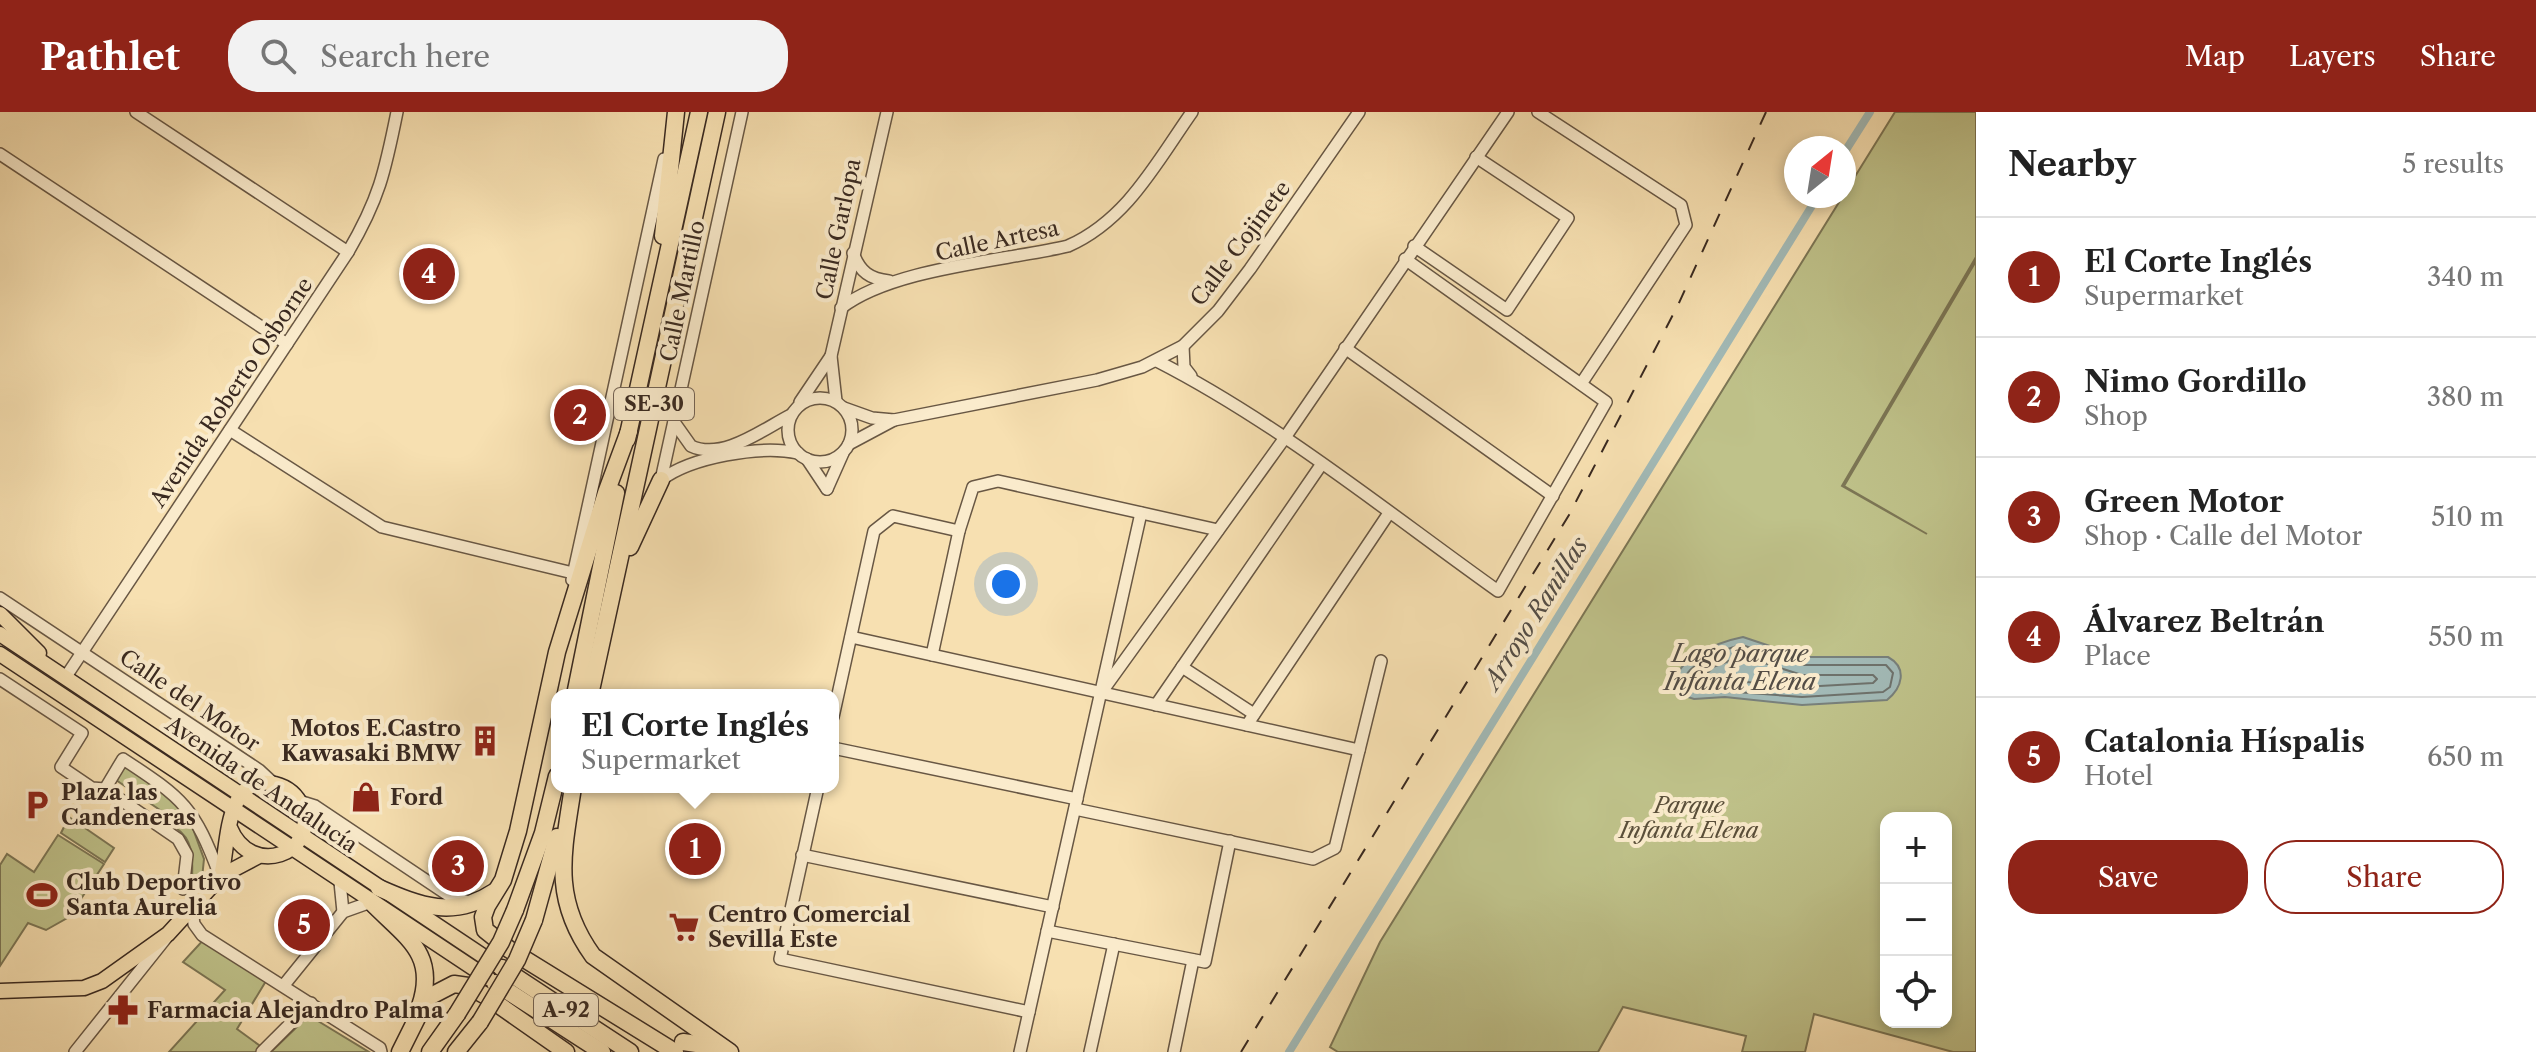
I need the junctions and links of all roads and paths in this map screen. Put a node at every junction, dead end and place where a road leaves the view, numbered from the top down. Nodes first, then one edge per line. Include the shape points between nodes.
1 (136, 112) edge
2 (397, 112) edge
3 (676, 112) edge
4 (699, 112) edge
5 (717, 112) edge
6 (742, 112) edge
7 (887, 112) edge
8 (1192, 112) edge
9 (1359, 112) edge
10 (1508, 112) edge
11 (1538, 112) edge
12 (0, 154) edge
13 (1476, 157) junction
14 (1414, 246) junction
15 (348, 252) junction
16 (853, 253) junction
17 (1405, 259) junction
18 (894, 281) junction
19 (662, 282) junction
20 (841, 308) junction
21 (287, 344) junction
22 (1183, 346) junction
23 (1345, 348) junction
24 (831, 356) junction
25 (1157, 361) junction
26 (1194, 380) junction
27 (1581, 384) junction
28 (840, 405) junction
29 (795, 410) junction
30 (894, 420) junction
31 (673, 422) junction
32 (230, 430) junction
33 (629, 431) junction
34 (1284, 439) junction
35 (846, 448) junction
36 (802, 456) junction
37 (1321, 465) junction
38 (661, 480) junction
39 (1553, 496) junction
40 (1141, 513) junction
41 (1389, 513) junction
42 (1218, 530) junction
43 (959, 531) junction
44 (573, 573) junction
45 (616, 581) junction
46 (0, 598) edge
47 (0, 614) edge
48 (0, 634) edge
49 (851, 637) junction
50 (82, 652) junction
51 (557, 652) junction
52 (0, 654) edge
53 (932, 655) junction
54 (1381, 661) dead end
55 (1182, 667) junction
56 (65, 678) junction
57 (0, 679) edge
58 (576, 689) edge
59 (591, 689) edge
60 (839, 690) edge
61 (1101, 693) junction
62 (1156, 705) junction
63 (1250, 720) junction
64 (839, 749) edge
65 (1359, 750) junction
66 (273, 783) junction
67 (105, 789) junction
68 (553, 793) edge
69 (569, 793) edge
70 (570, 793) edge
71 (817, 793) edge
72 (299, 801) junction
73 (235, 802) junction
74 (1076, 804) junction
75 (230, 828) junction
76 (301, 836) junction
77 (1230, 841) junction
78 (208, 846) junction
79 (228, 848) junction
80 (291, 849) junction
81 (802, 855) junction
82 (257, 857) junction
83 (221, 876) junction
84 (340, 882) junction
85 (183, 889) dead end
86 (375, 895) junction
87 (489, 895) junction
88 (1053, 907) junction
89 (192, 910) junction
90 (343, 912) junction
91 (1047, 931) junction
92 (168, 934) junction
93 (1114, 944) junction
94 (1193, 960) junction
95 (112, 974) junction
96 (498, 976) junction
97 (0, 981) edge
98 (284, 985) junction
99 (127, 989) junction
100 (0, 991) edge
101 (311, 1003) junction
102 (515, 1006) junction
103 (1029, 1012) junction
104 (417, 1014) junction
105 (679, 1047) edge
106 (637, 1049) edge
107 (75, 1052) edge
108 (262, 1052) edge
109 (381, 1052) edge
110 (400, 1052) edge
111 (430, 1052) edge
112 (456, 1052) edge
113 (566, 1052) edge
114 (588, 1052) edge
115 (602, 1052) edge
116 (729, 1052) edge
117 (1020, 1052) edge
118 (1090, 1052) edge
119 (1174, 1052) edge

1 - 15 street
2 - 15 street, Avenida Roberto Osborne via 374,207
3 - 19 highway
3 - 44 street
4 - 19 highway, SE-30
5 - 45 highway, SE-30
6 - 31 street, Calle Martillo
7 - 16 street, Calle Garlopa
8 - 18 street, Calle Artesa via 1131,199 1089,237 1046,252
9 - 22 street, Calle Cojinete via 1250,269
10 - 13 street
11 - 27 street via 1681,205 1686,225
12 - 21 street
13 - 14 street
13 - 14 street via 1568,218 1507,310
14 - 17 street
15 - 21 street, Avenida Roberto Osborne
16 - 18 street via 873,279
16 - 20 street, Calle Garlopa
17 - 23 street
17 - 27 street
18 - 20 street, Calle Artesa via 861,293
19 - 33 highway, SE-30
20 - 24 street, Calle Garlopa
21 - 32 street, Avenida Roberto Osborne
22 - 25 street, Calle Cojinete
22 - 26 street via 1184,367
23 - 34 street
23 - 39 street
24 - 28 street, Calle Garlopa
24 - 29 street, Calle Garlopa
25 - 26 street
25 - 30 street, Calle Cojinete via 1097,380
26 - 34 street
27 - 39 street via 1606,402
28 - 29 street via 818,397
28 - 30 street, Calle Cojinete
28 - 35 street via 851,422
29 - 31 street via 748,439 712,450 691,446
29 - 36 street via 788,433
30 - 35 street, Calle Cojinete
31 - 38 street, Calle Martillo
32 - 44 street via 382,527
32 - 50 street, Avenida Roberto Osborne
33 - 51 highway
33 - 58 highway, SE-30
34 - 37 street
34 - 42 street
35 - 36 street via 830,460
35 - 36 street via 827,489
36 - 38 street via 770,450 691,464
37 - 41 street
37 - 55 street
38 - 45 highway
39 - 41 street via 1498,591
40 - 42 street
40 - 43 street via 987,481 973,487
40 - 61 street
41 - 63 street
42 - 61 street
43 - 49 street via 893,516 874,531
43 - 53 street
44 - 51 street
45 - 59 highway, SE-30
46 - 50 street, Calle del Motor
47 - 56 main road
48 - 56 main road, Avenida de Andalucía
49 - 53 street
49 - 60 street
50 - 56 street, Avenida Roberto Osborne
50 - 66 street, Calle del Motor
51 - 87 highway via 518,831
52 - 73 main road, Avenida de Andalucía
53 - 61 street
54 - 65 street
55 - 62 street
55 - 63 street
56 - 73 main road, Avenida de Andalucía
57 - 67 street via 82,733 61,767 92,788
61 - 62 street
61 - 74 street
62 - 63 street
63 - 65 street
64 - 74 street
65 - 77 street via 1335,848 1328,854 1313,859
66 - 72 main road
66 - 73 main road via 258,784
67 - 78 street via 123,759 176,794 196,818
67 - 85 street via 178,839 187,855
68 - 111 highway, bridge via 501,942
69 - 112 highway, bridge via 534,920 517,960
70 - 116 highway via 563,848 566,907 579,936 593,956
71 - 81 street
72 - 76 main road
72 - 87 street via 315,806 451,897 468,902
73 - 75 main road
73 - 76 main road, Avenida de Andalucía
73 - 80 main road, Avenida de Andalucía
74 - 77 street
74 - 88 street
75 - 79 main road
75 - 82 main road via 244,850
76 - 80 main road
76 - 86 main road, Avenida de Andalucía
77 - 94 street via 1205,962
78 - 79 street
78 - 83 street
79 - 83 main road
80 - 82 main road
80 - 84 main road, Avenida de Andalucía
81 - 88 street
81 - 103 street via 780,959
82 - 83 main road
83 - 89 main road
84 - 86 main road, Avenida de Andalucía
84 - 90 street
86 - 87 highway via 462,909
86 - 90 street
86 - 96 main road, Avenida de Andalucía
86 - 104 highway via 424,960 427,981
87 - 105 highway via 485,930 540,970
88 - 91 street
89 - 92 main road
89 - 98 street via 202,935
90 - 98 street
91 - 93 street
91 - 103 street
92 - 95 main road
92 - 99 street
93 - 94 street
93 - 118 street
94 - 119 street
95 - 97 main road
95 - 99 street via 131,975
95 - 100 main road via 84,988
96 - 102 highway, A-92
96 - 106 highway, A-92
98 - 101 street
99 - 107 street
101 - 108 street
101 - 109 street
102 - 104 highway via 454,984 427,998
102 - 113 highway
102 - 114 highway
102 - 115 highway, A-92
103 - 117 street
104 - 110 highway
105 - 116 highway via 692,1041

